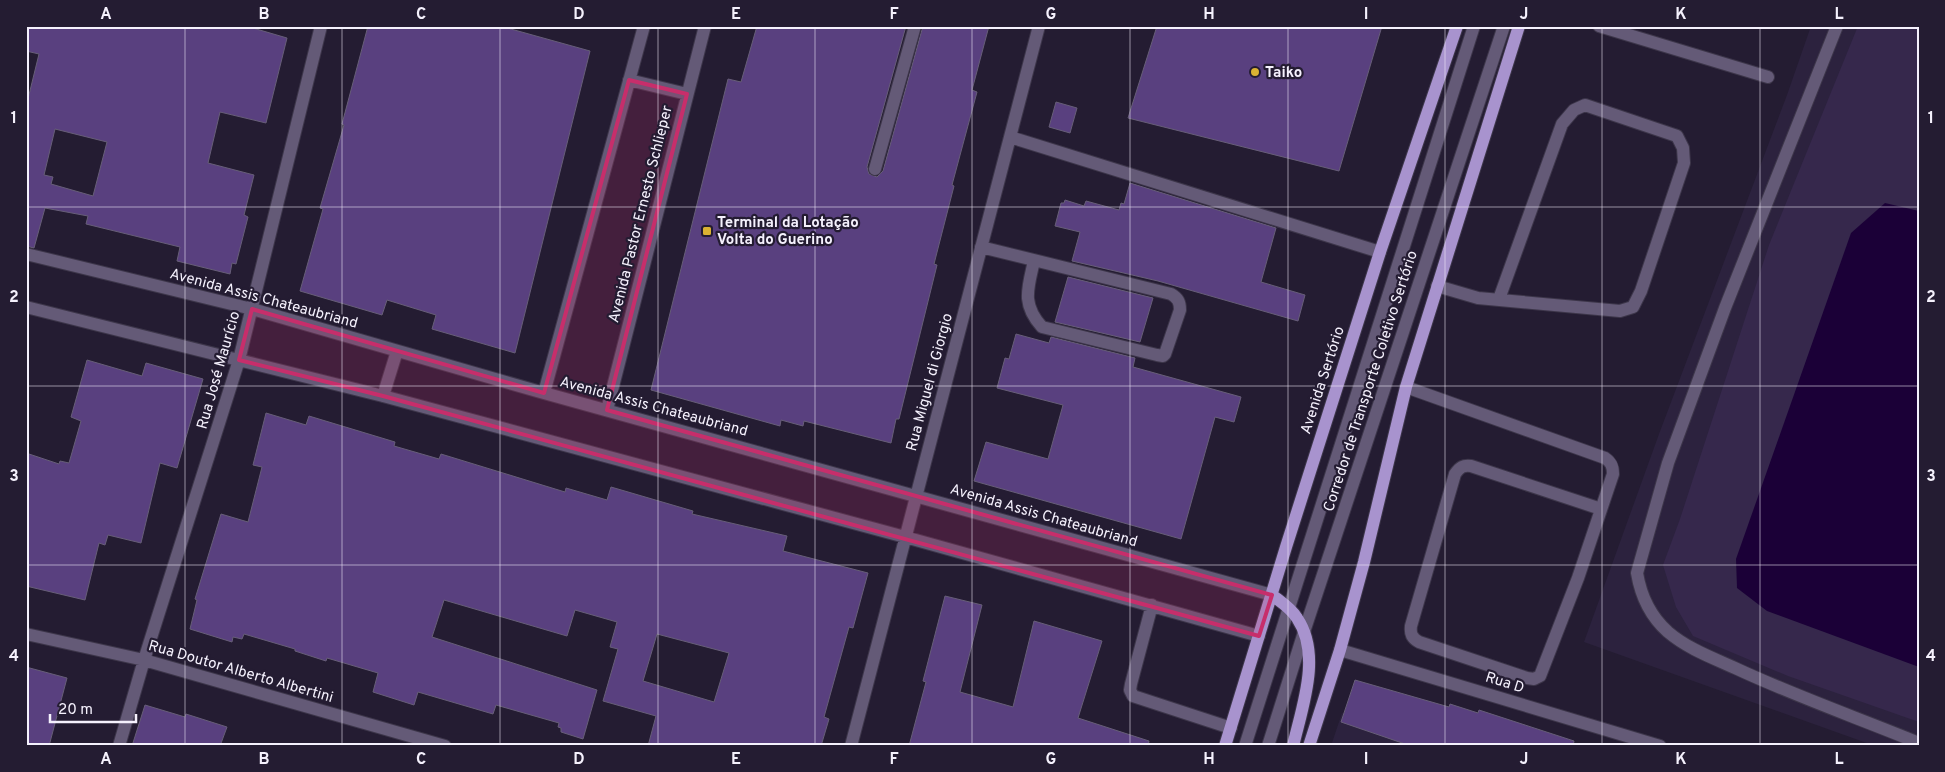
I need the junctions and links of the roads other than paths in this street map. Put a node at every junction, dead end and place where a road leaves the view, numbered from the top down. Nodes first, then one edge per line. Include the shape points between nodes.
1 (321, 26) edge
2 (644, 26) edge
3 (705, 26) edge
4 (915, 26) edge
5 (1039, 26) edge
6 (1457, 26) edge
7 (1474, 26) edge
8 (1504, 26) edge
9 (1519, 26) edge
10 (1599, 26) edge
11 (1837, 26) edge
12 (1768, 77) dead end
13 (629, 80) junction
14 (686, 94) junction
15 (1010, 137) junction
16 (875, 169) dead end
17 (981, 247) junction
18 (1380, 252) junction
19 (26, 254) edge
20 (1034, 261) junction
21 (1437, 286) junction
22 (1499, 300) junction
23 (26, 307) edge
24 (252, 309) junction
25 (397, 351) junction
26 (239, 360) junction
27 (1406, 387) junction
28 (544, 392) junction
29 (383, 396) junction
30 (606, 410) junction
31 (916, 496) junction
32 (1601, 509) junction
33 (905, 537) junction
34 (1272, 595) junction
35 (1152, 605) junction
36 (1289, 608) junction
37 (1304, 632) junction
38 (26, 634) edge
39 (1259, 636) junction
40 (1340, 650) junction
41 (144, 660) junction
42 (1231, 728) junction
43 (1919, 743) edge
44 (119, 746) edge
45 (445, 746) edge
46 (851, 746) edge
47 (1225, 746) edge
48 (1246, 746) edge
49 (1268, 746) edge
50 (1293, 746) edge
51 (1310, 746) edge
52 (1660, 746) edge

1 - 24 street, Rua José Maurício
2 - 13 street
3 - 14 street, Avenida Pastor Ernesto Schlieper
4 - 16 street
5 - 15 street, Rua Miguel di Giorgio
6 - 18 main road, Avenida Sertório
7 - 36 street, Corredor de Transporte Coletivo Sertório
8 - 37 street, Corredor de Transporte Coletivo Sertório
9 - 21 main road
10 - 12 street
11 - 43 street via 1668,462 1637,573 1640,591 1652,615 1692,648 1756,678
13 - 14 street
13 - 28 street
14 - 30 street, Avenida Pastor Ernesto Schlieper
15 - 17 street, Rua Miguel di Giorgio
15 - 18 street
17 - 20 street
17 - 31 street, Rua Miguel di Giorgio
18 - 34 main road, Avenida Sertório
19 - 24 street, Avenida Assis Chateaubriand
20 - 20 street via 1027,298 1042,327 1160,356 1165,354 1180,310 1177,297
21 - 22 street via 1478,298
21 - 27 main road
22 - 22 street via 1620,311 1634,307 1684,163 1683,148 1676,136 1585,105 1574,110 1562,124
23 - 26 street
24 - 25 street, Avenida Assis Chateaubriand
24 - 26 street, Rua José Maurício
25 - 28 street, Avenida Assis Chateaubriand
25 - 29 street
26 - 29 street
26 - 41 street, Rua José Maurício
27 - 32 street via 1605,458 1610,462 1613,474
27 - 40 main road
28 - 30 street, Avenida Assis Chateaubriand
29 - 33 street
30 - 31 street, Avenida Assis Chateaubriand
31 - 33 street, Rua Miguel di Giorgio
31 - 34 street, Avenida Assis Chateaubriand
32 - 32 street via 1540,676 1527,678 1413,639 1411,626 1459,468 1471,466
33 - 35 street
33 - 46 street, Rua Miguel di Giorgio
34 - 36 main road
34 - 39 main road, Avenida Sertório
35 - 39 street
35 - 42 street via 1130,690 1134,696
36 - 37 main road
36 - 48 street, Corredor de Transporte Coletivo Sertório
37 - 49 street, Corredor de Transporte Coletivo Sertório
37 - 50 main road via 1309,654 1308,677
38 - 41 street, Rua Doutor Alberto Albertini
39 - 42 main road, Avenida Sertório
40 - 51 main road
40 - 52 street, Rua D
41 - 44 street, Rua José Maurício
41 - 45 street, Rua Doutor Alberto Albertini
42 - 47 main road, Avenida Sertório

